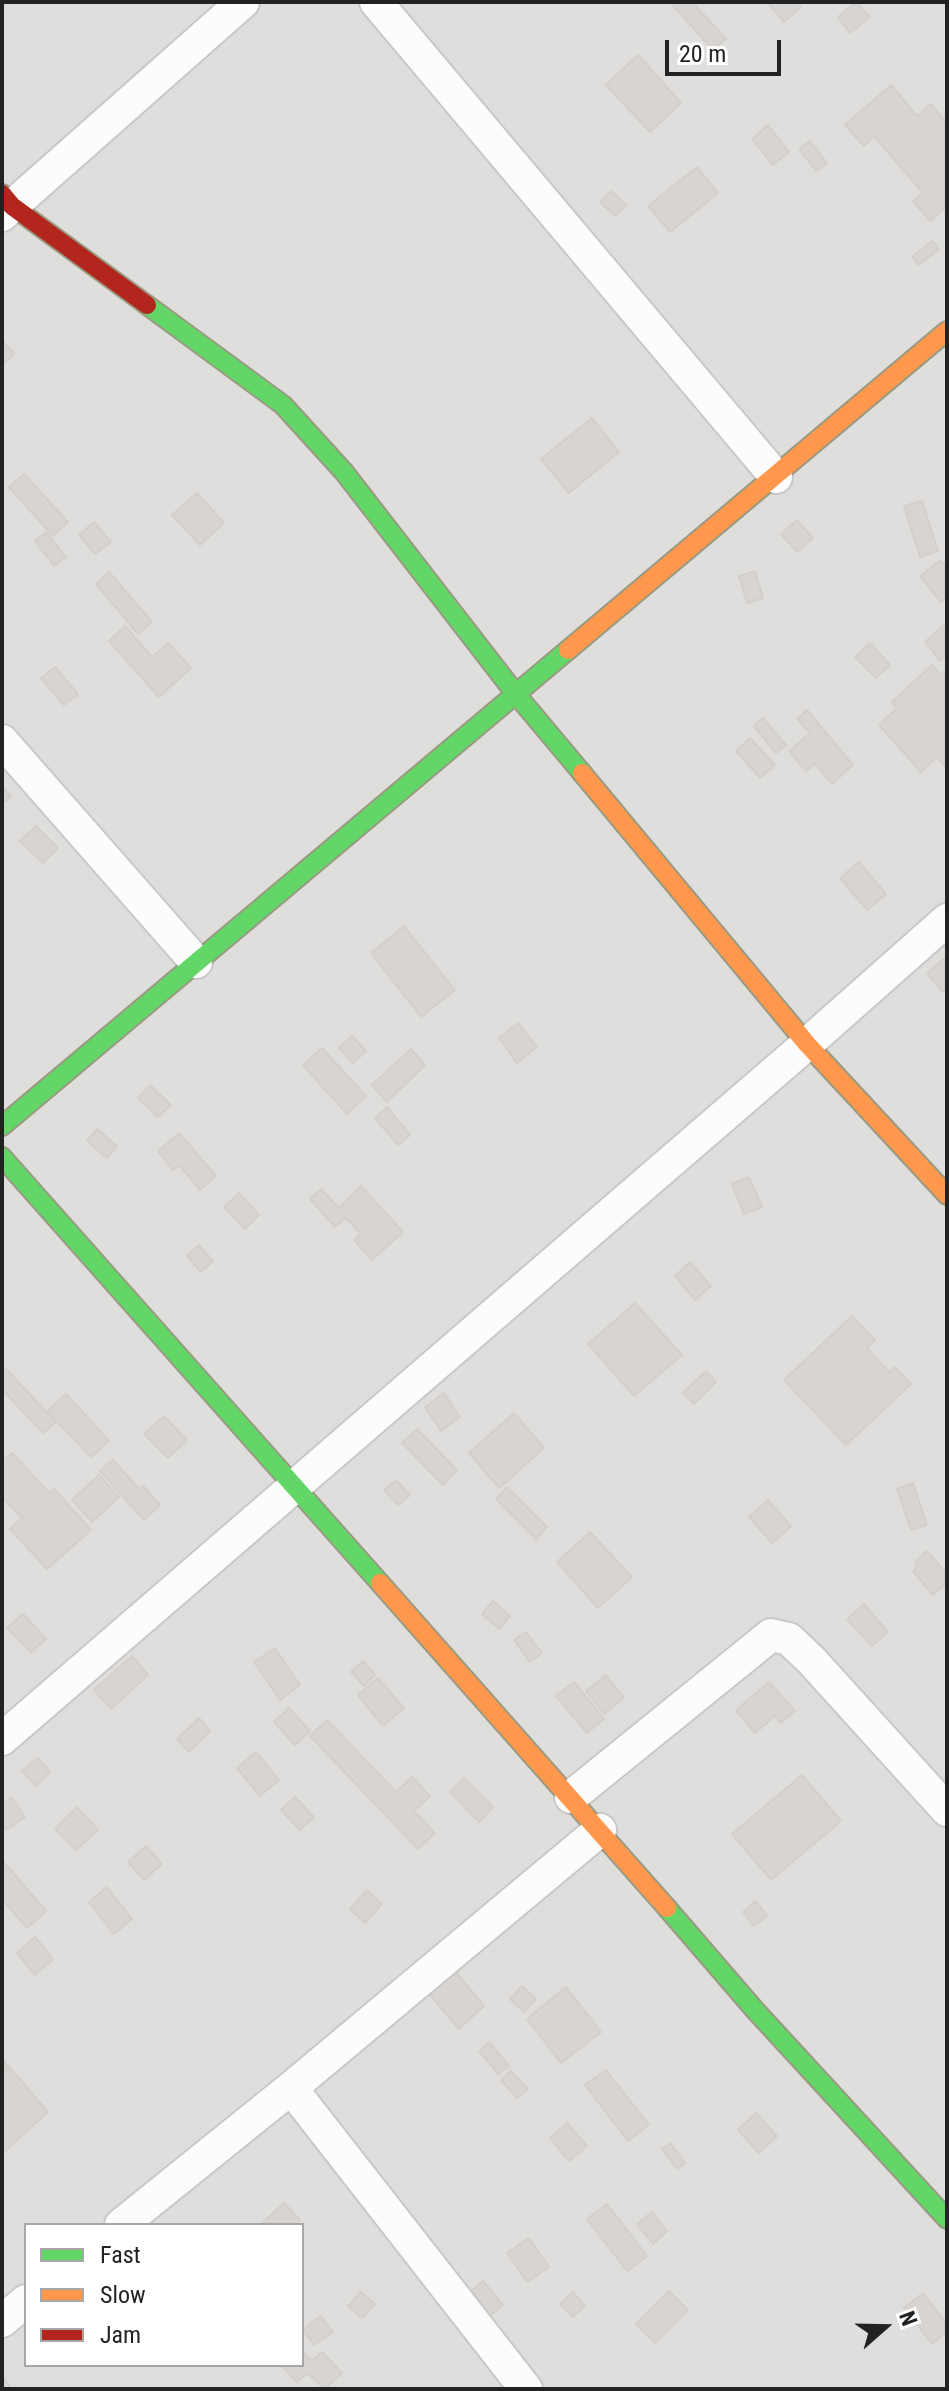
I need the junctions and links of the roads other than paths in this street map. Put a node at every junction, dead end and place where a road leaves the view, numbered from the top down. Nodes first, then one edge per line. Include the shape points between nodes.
1 (243, 2) edge
2 (376, 2) edge
3 (5, 205) edge
4 (947, 331) edge
5 (776, 477) junction
6 (515, 693) junction
7 (2, 741) edge
8 (947, 920) edge
9 (196, 962) junction
10 (807, 1044) junction
11 (2, 1126) edge
12 (2, 1157) edge
13 (947, 1195) edge
14 (295, 1484) junction
15 (2, 1739) edge
16 (571, 1797) junction
17 (947, 1810) edge
18 (600, 1830) junction
19 (291, 2088) junction
20 (947, 2219) edge
21 (123, 2223) edge
22 (24, 2303) edge
23 (2, 2321) edge
24 (526, 2389) edge

1 - 3 street
2 - 5 street
3 - 6 street via 283,405 344,472
4 - 5 street
5 - 6 street
6 - 9 street
6 - 10 street
7 - 9 street
8 - 10 street
9 - 11 street
10 - 13 street
10 - 14 street
12 - 14 street
14 - 15 street
14 - 16 street
16 - 17 street via 771,1635 789,1639 812,1661
16 - 18 street
18 - 19 street
18 - 20 street via 754,2009
19 - 21 street
19 - 24 street
22 - 23 street

